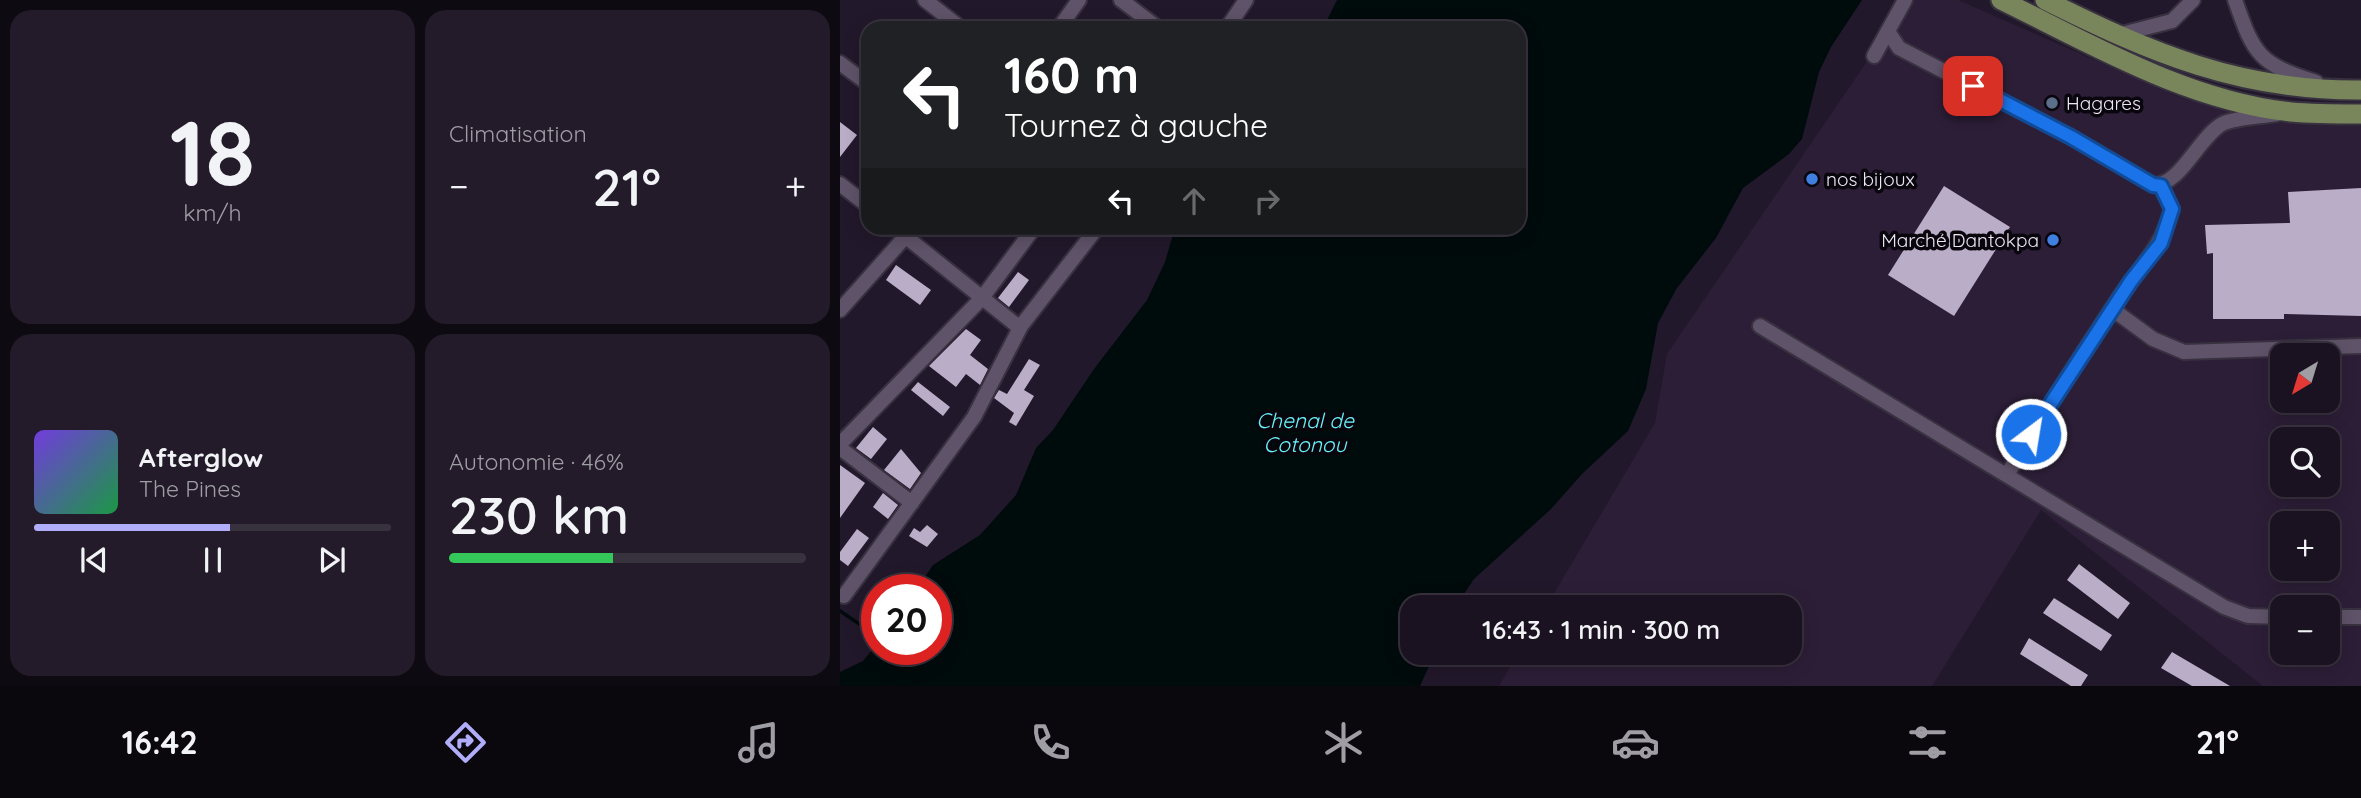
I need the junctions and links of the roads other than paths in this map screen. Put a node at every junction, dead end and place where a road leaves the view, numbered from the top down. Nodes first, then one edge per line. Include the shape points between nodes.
1 (925, 0) edge
2 (1079, 0) edge
3 (1121, 0) edge
4 (1246, 0) edge
5 (1905, 0) edge
6 (2001, 0) edge
7 (2045, 0) edge
8 (2193, 0) edge
9 (2235, 0) edge
10 (952, 21) edge
11 (1064, 21) edge
12 (1149, 21) edge
13 (1232, 21) edge
14 (1889, 33) junction
15 (2116, 35) junction
16 (1874, 56) dead end
17 (840, 63) edge
18 (861, 79) edge
19 (2341, 90) junction
20 (2361, 90) edge
21 (2288, 111) junction
22 (2361, 114) edge
23 (840, 184) edge
24 (2161, 186) junction
25 (861, 200) edge
26 (901, 235) edge
27 (911, 235) edge
28 (1029, 235) edge
29 (1092, 235) edge
30 (982, 298) junction
31 (841, 306) edge
32 (2112, 309) junction
33 (1760, 326) dead end
34 (1020, 328) junction
35 (2361, 346) edge
36 (840, 446) edge
37 (2007, 475) junction
38 (912, 503) junction
39 (844, 596) dead end
40 (2270, 617) edge
41 (2340, 617) edge
42 (2361, 617) edge

1 - 10 street
2 - 11 street
3 - 12 street
4 - 13 street
5 - 14 street
6 - 21 main road via 2164,78
7 - 15 main road
8 - 15 street via 2172,21
9 - 19 street via 2250,43 2267,63
14 - 16 street
14 - 24 street via 1899,48
15 - 19 main road via 2204,69
17 - 18 street
19 - 20 main road
21 - 22 main road
21 - 24 street via 2224,123 2207,135
23 - 25 street
24 - 32 street via 2172,209 2161,243
26 - 31 street
27 - 30 street
28 - 30 street
29 - 34 street
30 - 34 street
30 - 36 street
32 - 35 street via 2153,339 2184,352
32 - 37 street
33 - 37 street
34 - 38 street via 974,417
36 - 38 street
37 - 40 street via 2224,607 2248,617
38 - 39 street
41 - 42 street

